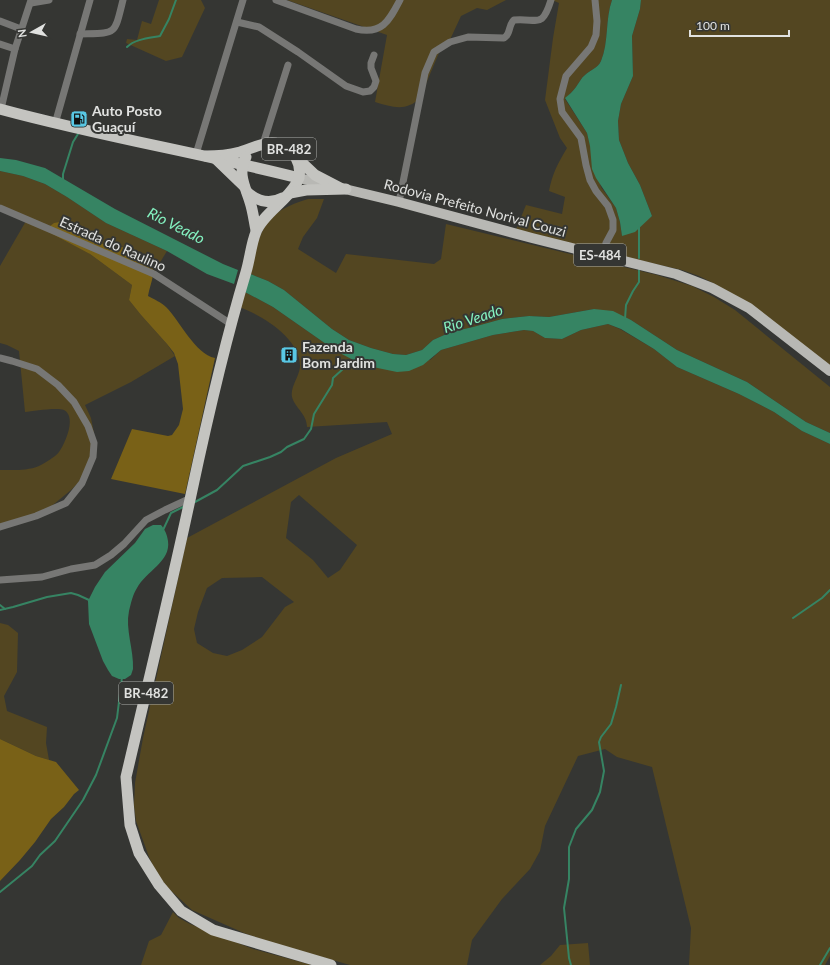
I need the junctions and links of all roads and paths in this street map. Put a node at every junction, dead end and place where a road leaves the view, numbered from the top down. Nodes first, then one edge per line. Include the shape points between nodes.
1 (49, 0) edge
2 (90, 0) edge
3 (124, 0) edge
4 (243, 0) edge
5 (276, 0) edge
6 (400, 0) edge
7 (550, 0) edge
8 (595, 0) edge
9 (31, 1) edge
10 (0, 21) edge
11 (236, 22) junction
12 (21, 29) junction
13 (80, 34) junction
14 (0, 44) edge
15 (14, 49) junction
16 (374, 55) dead end
17 (288, 65) dead end
18 (0, 109) edge
19 (55, 124) junction
20 (262, 144) junction
21 (206, 156) junction
22 (297, 158) junction
23 (243, 164) junction
24 (299, 178) junction
25 (343, 188) junction
26 (245, 189) junction
27 (288, 194) junction
28 (399, 202) junction
29 (0, 208) edge
30 (256, 230) junction
31 (606, 243) dead end
32 (231, 324) junction
33 (0, 358) edge
34 (830, 371) edge
35 (191, 498) junction
36 (0, 527) edge
37 (0, 580) edge
38 (332, 965) edge

1 - 9 street
2 - 13 street
3 - 13 street via 113,30 107,33
4 - 11 street
5 - 6 street via 367,31 380,28 391,18
7 - 28 street via 544,17 540,20 514,20 511,22 508,36 504,38 468,36 450,42 434,52 425,73
8 - 31 street via 596,35 591,47 566,76 560,98 562,112 581,138 590,180 608,206 613,220 613,230
9 - 12 street
10 - 12 street
11 - 16 street via 259,27 346,86 363,92 370,91 376,81 371,68
11 - 21 street
12 - 15 street
13 - 19 street
14 - 15 street
15 - 18 street
17 - 20 street
18 - 19 highway, BR-482
19 - 21 highway, BR-482
20 - 21 highway, BR-482 via 232,154
20 - 22 highway, BR-482 via 273,142 282,145 291,150
20 - 23 highway, BR-482 via 251,152
21 - 23 highway, ES-484
21 - 26 highway
22 - 24 highway, BR-482
22 - 25 highway via 315,175
23 - 24 highway, ES-484
23 - 26 highway, BR-482
24 - 25 main road, ES-484
24 - 27 highway, BR-482
25 - 27 highway via 306,190
25 - 28 main road, Rodovia Prefeito Norival Couzi / ES-484
26 - 27 highway via 256,199 267,202 276,201
26 - 30 highway, BR-482
27 - 30 highway, BR-482
28 - 34 main road, Rodovia Prefeito Norival Couzi / ES-484 via 676,274 712,288 749,308
29 - 32 street, Estrada do Raulino via 154,274
30 - 32 highway, BR-482
32 - 35 highway, BR-482
33 - 36 street via 37,369 58,385 74,402 88,426 94,443 93,457 82,483 66,502 36,516
35 - 37 street via 146,520 111,556 95,565 42,577
35 - 38 highway, BR-482 via 126,777 130,825 139,853 159,885 181,911 213,930

